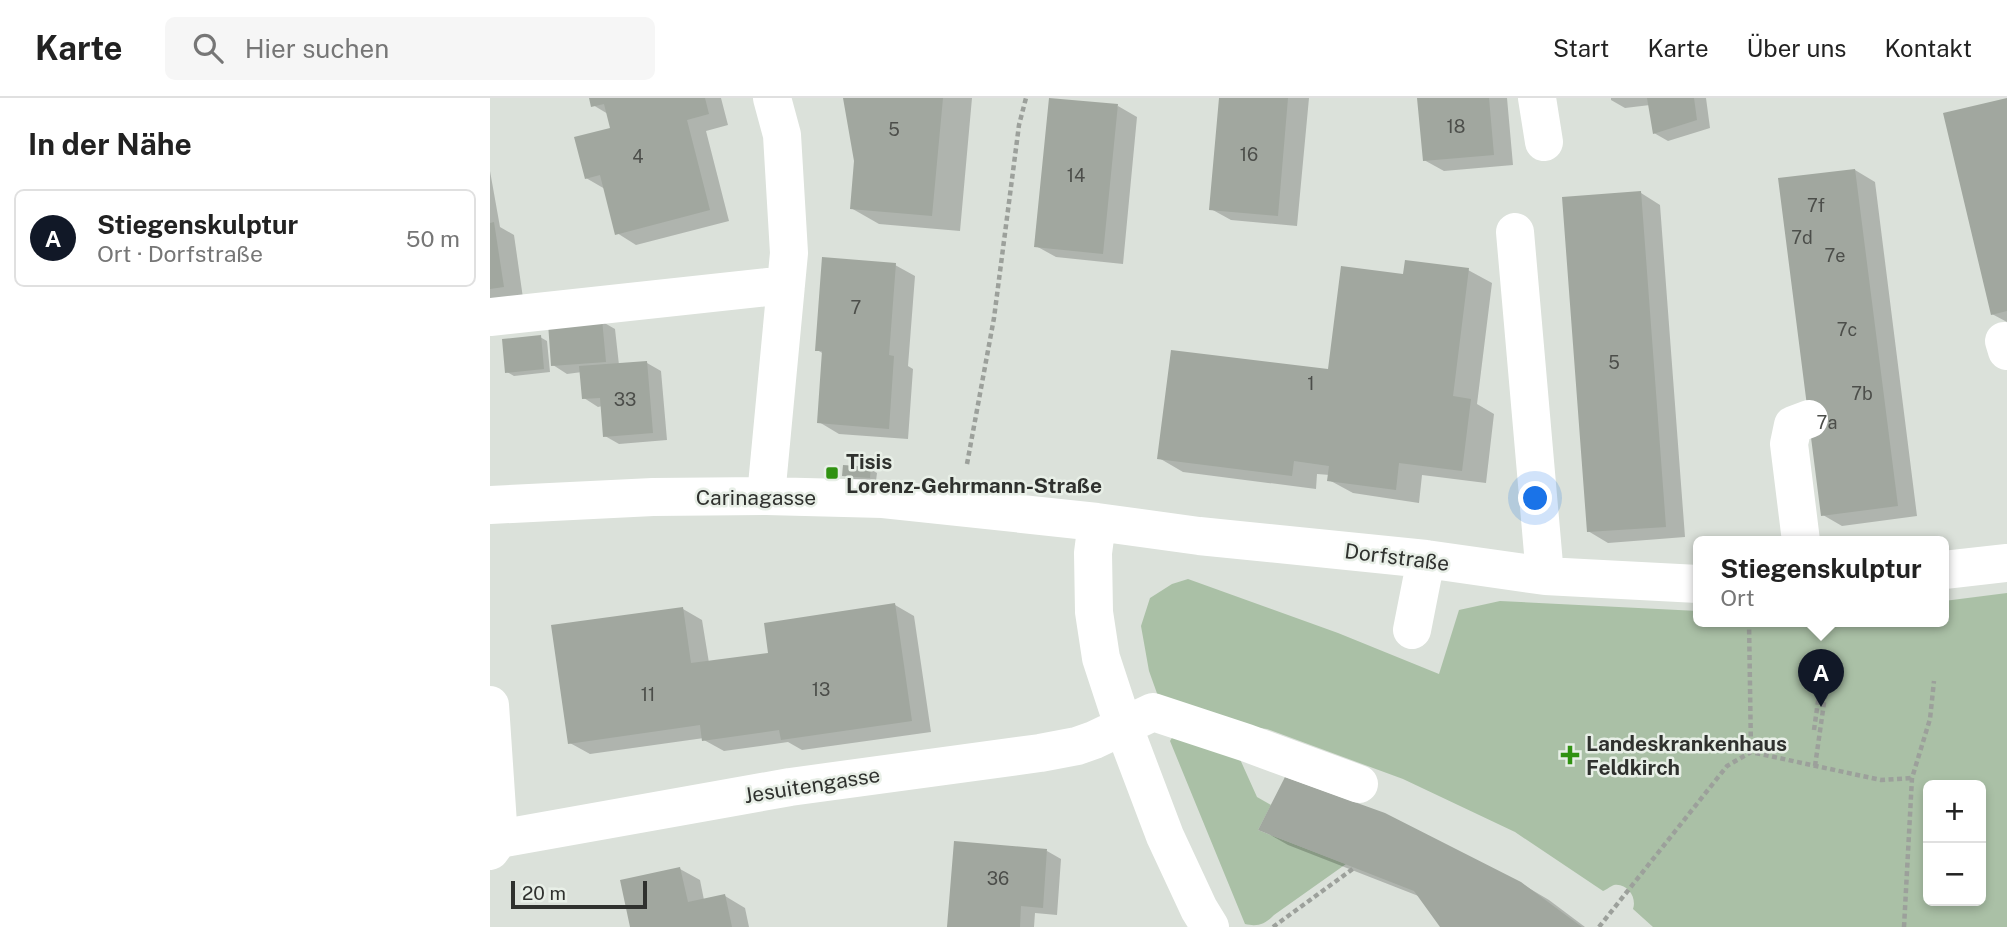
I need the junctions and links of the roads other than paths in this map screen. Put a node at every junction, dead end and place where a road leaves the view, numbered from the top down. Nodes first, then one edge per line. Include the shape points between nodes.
1 (772, 98) edge
2 (1537, 98) edge
3 (1544, 142) dead end
4 (1515, 232) dead end
5 (786, 285) junction
6 (490, 317) edge
7 (1809, 419) dead end
8 (766, 496) junction
9 (490, 505) edge
10 (1097, 522) junction
11 (1800, 536) edge
12 (1426, 559) junction
13 (2007, 563) edge
14 (1949, 569) edge
15 (1545, 576) junction
16 (1693, 584) edge
17 (1412, 630) dead end
18 (490, 705) edge
19 (1123, 725) junction
20 (1359, 784) dead end
21 (495, 845) edge
22 (1210, 927) edge

1 - 5 street via 782,135 789,253
2 - 3 street
4 - 15 street
5 - 6 street
5 - 8 street
7 - 11 street via 1793,425 1789,444
8 - 9 street, Carinagasse
8 - 10 street, Carinagasse via 883,499
10 - 12 street, Dorfstraße
10 - 19 street via 1094,612 1101,658
12 - 15 street, Dorfstraße
12 - 17 street
13 - 14 street
15 - 16 street, Dorfstraße
18 - 21 street, Jesuitengasse
19 - 20 street, Jesuitengasse via 1153,712
19 - 21 street, Jesuitengasse via 1077,746 790,787
19 - 22 street via 1165,836

